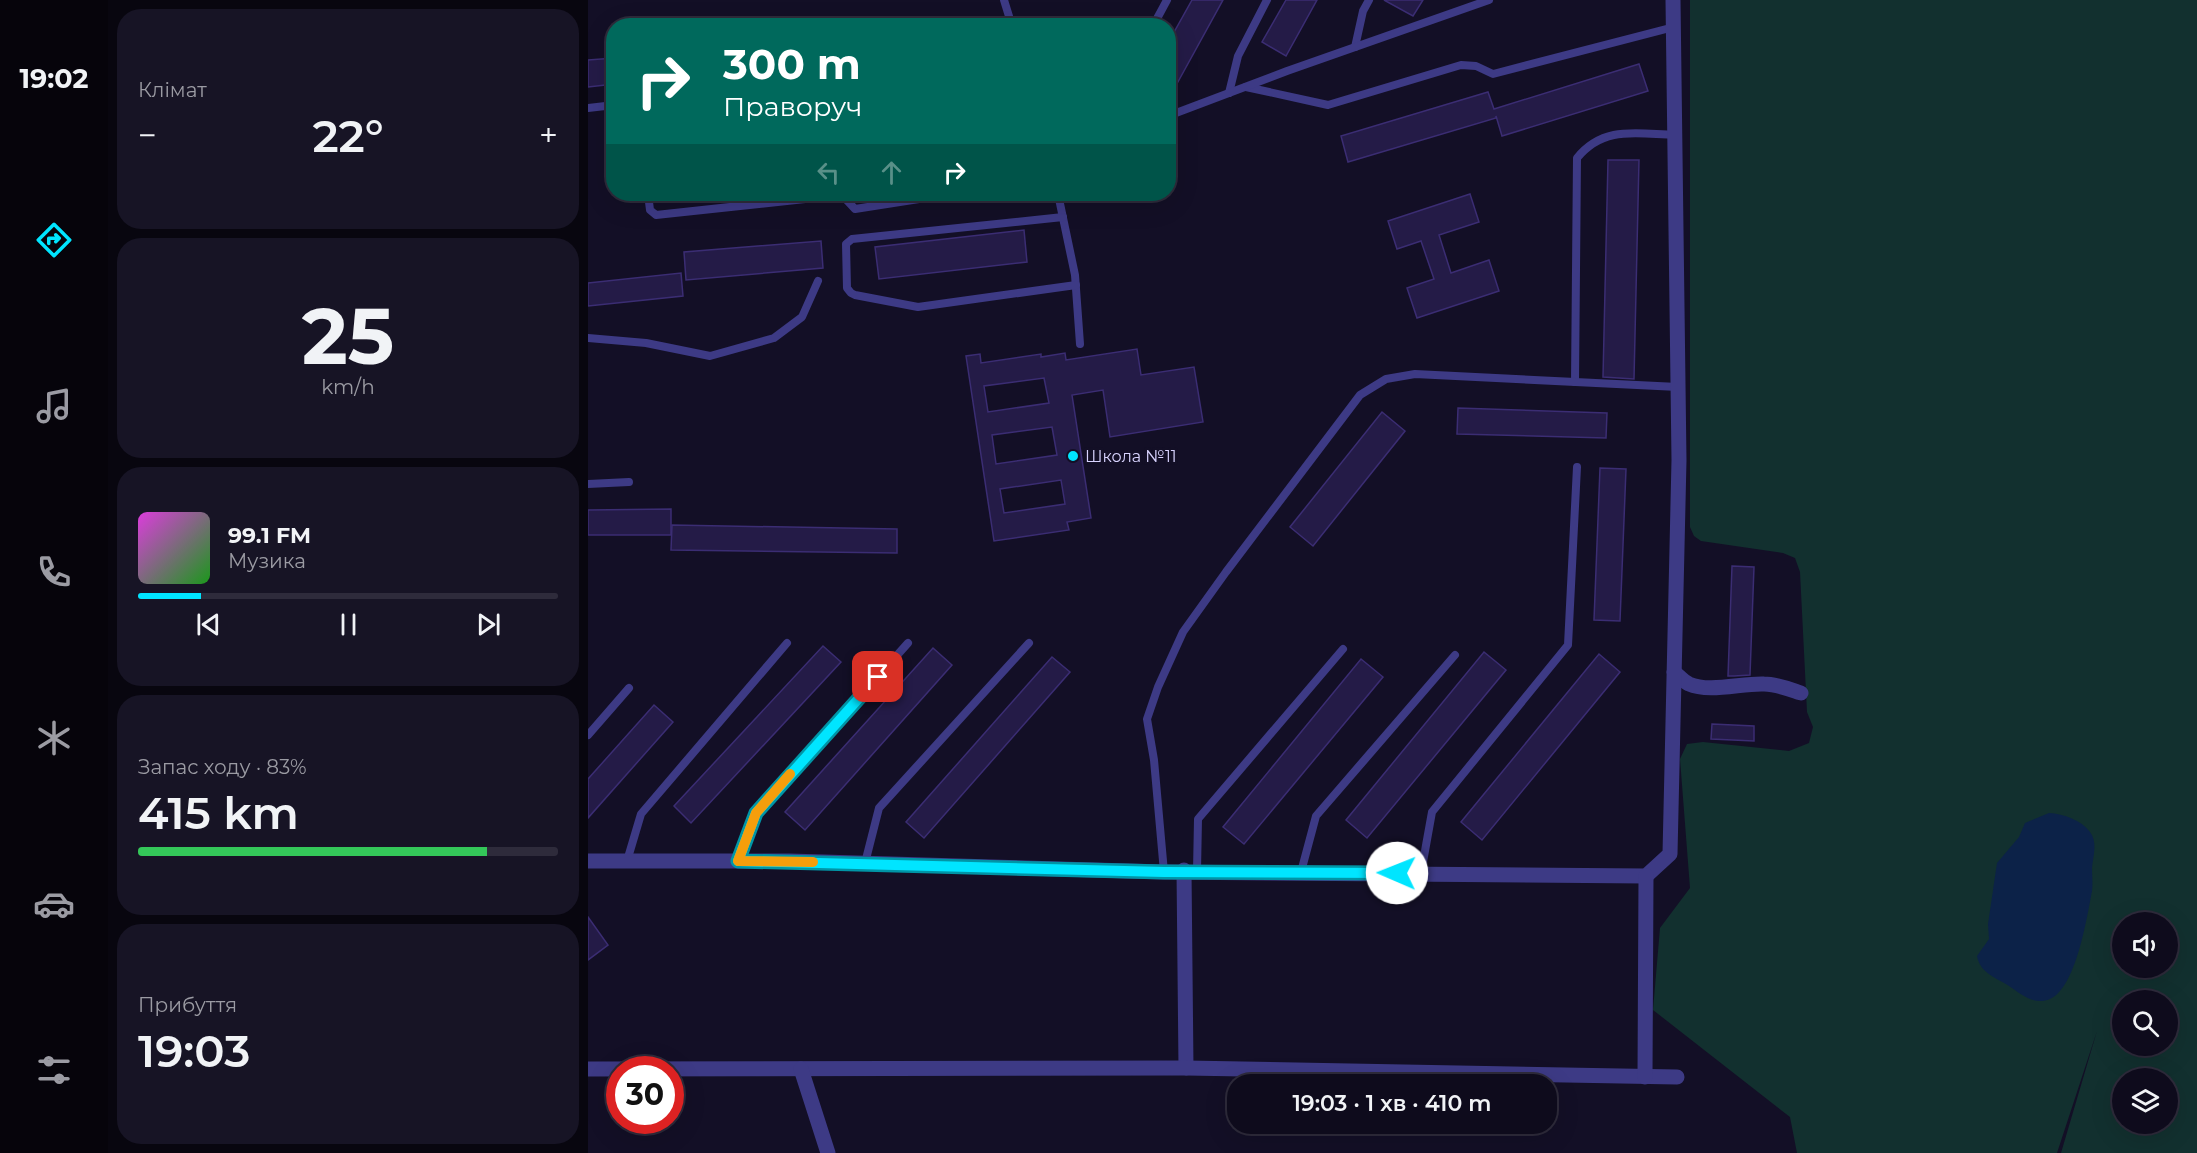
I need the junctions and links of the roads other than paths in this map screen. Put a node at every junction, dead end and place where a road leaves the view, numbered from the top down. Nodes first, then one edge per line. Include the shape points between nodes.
1 (1004, 0) edge
2 (1167, 0) edge
3 (1267, 0) edge
4 (1369, 0) edge
5 (1673, 0) edge
6 (1486, 1) edge
7 (1010, 18) edge
8 (1157, 18) edge
9 (1674, 27) junction
10 (1355, 47) junction
11 (1246, 87) junction
12 (1229, 93) junction
13 (606, 106) edge
14 (588, 108) edge
15 (1176, 113) edge
16 (1675, 135) junction
17 (649, 201) edge
18 (786, 201) edge
19 (848, 201) edge
20 (906, 201) edge
21 (1059, 201) edge
22 (1063, 218) junction
23 (818, 281) dead end
24 (1076, 285) junction
25 (588, 338) edge
26 (1080, 344) dead end
27 (1575, 381) junction
28 (1678, 387) junction
29 (1577, 467) dead end
30 (629, 482) dead end
31 (588, 484) edge
32 (788, 643) dead end
33 (908, 643) dead end
34 (1029, 643) dead end
35 (1343, 649) dead end
36 (1455, 655) dead end
37 (1674, 672) junction
38 (628, 688) dead end
39 (1801, 693) dead end
40 (588, 735) edge
41 (588, 861) edge
42 (627, 861) junction
43 (738, 861) junction
44 (865, 863) junction
45 (1190, 871) junction
46 (1164, 872) junction
47 (1301, 872) junction
48 (1421, 873) junction
49 (1646, 876) junction
50 (1186, 1068) junction
51 (588, 1069) edge
52 (801, 1069) junction
53 (1645, 1077) junction
54 (1677, 1077) dead end
55 (828, 1153) edge

1 - 7 lane
2 - 8 lane
3 - 12 lane via 1238,56
4 - 10 lane
5 - 9 street
6 - 10 lane
9 - 11 lane via 1493,74 1476,66 1461,65 1328,105
9 - 16 street
10 - 11 lane
11 - 12 lane
12 - 15 lane
13 - 14 lane
16 - 27 lane via 1612,134 1594,141 1577,158
16 - 28 street
17 - 18 lane via 650,210 657,215
19 - 20 lane via 855,209
21 - 22 lane
22 - 24 lane
22 - 24 lane via 852,239 846,244 848,288 855,295 918,307
23 - 25 lane via 802,317 774,338 710,356 646,343
24 - 26 lane
27 - 28 lane
27 - 46 lane via 1415,374 1386,379 1360,395 1183,632 1158,687 1147,719
28 - 37 street
29 - 48 lane via 1568,645 1432,812
30 - 31 lane
32 - 42 lane via 641,814
33 - 43 lane via 756,813
34 - 44 lane via 879,808
35 - 45 lane via 1198,819
36 - 47 lane via 1317,816
37 - 39 street via 1695,686 1763,684
37 - 49 street via 1670,854
38 - 40 lane
41 - 42 street
42 - 43 street
43 - 44 street
44 - 46 street
45 - 46 street
45 - 47 street
45 - 50 street
47 - 48 street
48 - 49 street
49 - 53 street
50 - 52 street
50 - 53 street
51 - 52 street
52 - 55 street
53 - 54 street

